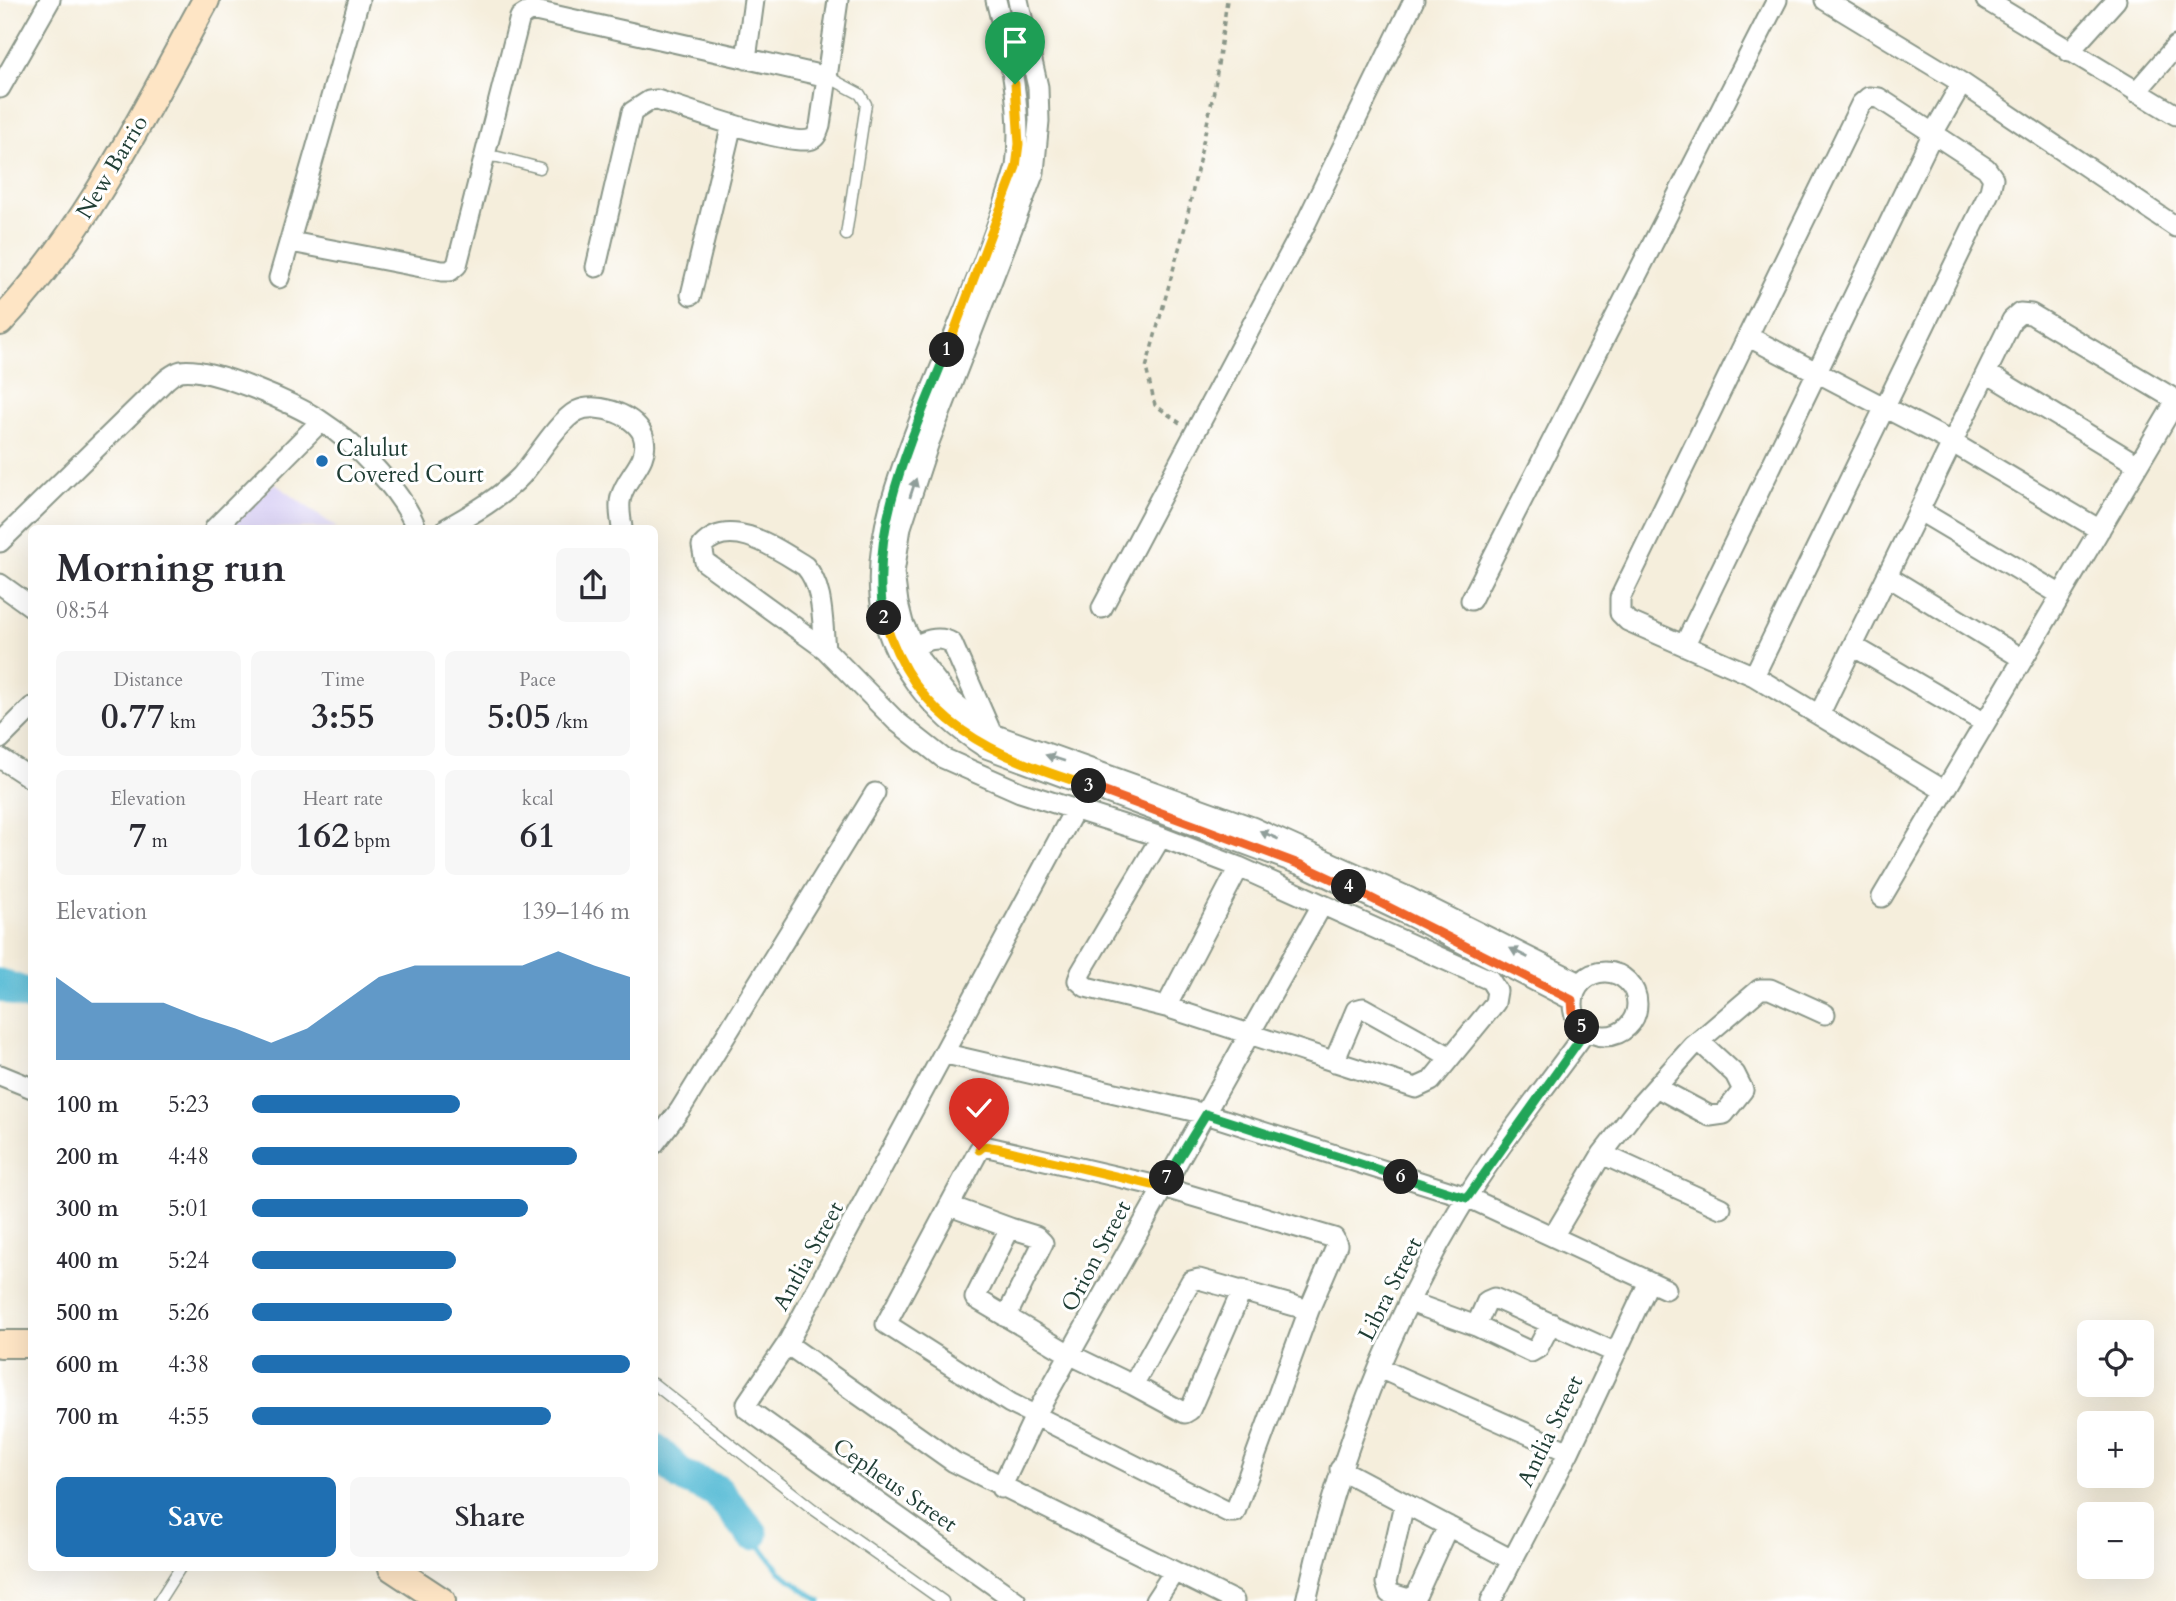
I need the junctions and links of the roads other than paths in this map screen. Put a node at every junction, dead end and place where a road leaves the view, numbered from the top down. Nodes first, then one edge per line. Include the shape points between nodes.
1 (50, 0) edge
2 (206, 0) edge
3 (359, 0) edge
4 (754, 0) edge
5 (838, 0) edge
6 (996, 0) edge
7 (1018, 0) edge
8 (1414, 0) edge
9 (1777, 0) edge
10 (1825, 0) edge
11 (1986, 0) edge
12 (2116, 0) edge
13 (2015, 7) edge
14 (2176, 46) edge
15 (2069, 52) junction
16 (746, 59) junction
17 (828, 77) junction
18 (2, 81) edge
19 (1962, 83) junction
20 (2136, 92) junction
21 (2176, 116) edge
22 (732, 124) junction
23 (1932, 135) junction
24 (1028, 144) junction
25 (482, 156) junction
26 (540, 168) dead end
27 (2174, 223) edge
28 (846, 235) dead end
29 (291, 242) junction
30 (596, 267) dead end
31 (279, 278) dead end
32 (691, 295) dead end
33 (0, 322) edge
34 (1749, 337) junction
35 (1817, 371) junction
36 (1987, 373) junction
37 (2176, 401) edge
38 (1885, 407) junction
39 (321, 421) junction
40 (1953, 443) junction
41 (2138, 465) junction
42 (1920, 511) junction
43 (218, 525) edge
44 (415, 525) edge
45 (451, 525) edge
46 (622, 525) edge
47 (2100, 530) junction
48 (0, 542) edge
49 (1887, 576) junction
50 (0, 584) edge
51 (2062, 595) junction
52 (1471, 600) dead end
53 (28, 604) edge
54 (1102, 608) dead end
55 (1685, 645) junction
56 (1853, 646) junction
57 (825, 649) junction
58 (905, 650) junction
59 (2023, 659) junction
60 (1754, 676) junction
61 (28, 711) edge
62 (1819, 715) junction
63 (1985, 723) junction
64 (0, 739) edge
65 (989, 741) junction
66 (0, 758) edge
67 (28, 776) edge
68 (1945, 791) junction
69 (875, 793) dead end
70 (1075, 809) junction
71 (1161, 836) junction
72 (1239, 867) junction
73 (1882, 897) dead end
74 (1322, 905) junction
75 (1576, 992) junction
76 (1166, 1007) junction
77 (1825, 1014) dead end
78 (1586, 1031) junction
79 (1246, 1035) junction
80 (1699, 1041) junction
81 (946, 1054) junction
82 (1450, 1056) junction
83 (1334, 1062) junction
84 (0, 1075) edge
85 (28, 1086) edge
86 (1656, 1087) junction
87 (1206, 1114) junction
88 (658, 1139) edge
89 (1602, 1154) junction
90 (1161, 1187) junction
91 (1467, 1198) junction
92 (950, 1206) junction
93 (1721, 1208) dead end
94 (1010, 1228) junction
95 (1555, 1235) junction
96 (1242, 1290) junction
97 (1410, 1302) junction
98 (1309, 1310) junction
99 (1006, 1317) junction
100 (1551, 1323) junction
101 (1476, 1326) junction
102 (0, 1344) edge
103 (28, 1344) edge
104 (787, 1344) junction
105 (1616, 1353) junction
106 (1071, 1355) junction
107 (1379, 1368) junction
108 (1133, 1385) junction
109 (658, 1387) edge
110 (1035, 1416) junction
111 (1569, 1452) junction
112 (1340, 1469) junction
113 (1001, 1488) junction
114 (1405, 1504) junction
115 (1448, 1526) junction
116 (1512, 1560) junction
117 (178, 1571) edge
118 (397, 1571) edge
119 (1174, 1572) junction
120 (159, 1601) edge
121 (442, 1601) edge
122 (943, 1601) edge
123 (1016, 1601) edge
124 (1155, 1601) edge
125 (1234, 1601) edge
126 (1306, 1601) edge
127 (1491, 1601) edge

1 - 18 street
2 - 33 main road, New Barrio via 127,146 61,249
3 - 29 street
4 - 16 street
5 - 17 street
6 - 24 street
7 - 24 street via 1038,87
8 - 54 street via 1304,227
9 - 52 street
10 - 19 street
11 - 13 street
12 - 15 street
13 - 15 street
14 - 20 street
15 - 20 street
16 - 17 street
16 - 25 street via 531,10 520,17
17 - 22 street via 820,126 810,140
17 - 28 lane via 860,94 866,104
19 - 23 street
19 - 27 street
20 - 21 street
22 - 30 street via 657,100 632,112
22 - 32 street
23 - 34 street via 1879,98 1869,97 1861,104
23 - 35 street
23 - 38 street via 1986,168 1993,178
24 - 58 street via 1028,193 894,526 894,573
25 - 26 lane
25 - 29 street via 457,265 450,271
29 - 31 street
34 - 35 street
34 - 55 street via 1620,598 1620,613 1628,621
35 - 38 street
35 - 55 street
36 - 37 street via 2012,320 2020,313 2031,314
36 - 40 street
36 - 41 street
37 - 41 street
38 - 40 street
38 - 60 street
39 - 43 street
39 - 44 street via 373,466
39 - 48 street via 245,384 180,371
40 - 42 street
40 - 47 street
41 - 47 street
42 - 49 street
42 - 51 street
45 - 46 street via 519,478 567,419 591,407 621,414 643,434 646,448 620,499
47 - 51 street
49 - 56 street
49 - 59 street
50 - 53 street
51 - 59 street
55 - 60 street
56 - 62 street
56 - 63 street
57 - 57 street via 705,562 702,546 709,537 737,533 805,566 814,576 819,596
57 - 70 street via 896,721 943,758 1008,787
58 - 65 street
58 - 65 street via 940,638 952,643
59 - 63 street
60 - 62 street
61 - 64 street
62 - 68 street
63 - 68 street
65 - 75 street via 1252,827
66 - 67 street
68 - 73 street
69 - 88 street
70 - 71 street
70 - 81 street, Antlia Street
71 - 72 street
71 - 76 street via 1077,980 1086,988
72 - 74 street
72 - 76 street
74 - 79 street, Orion Street
74 - 82 street via 1490,980 1497,990 1495,1003
75 - 78 street via 1573,1014
75 - 78 street via 1598,972 1628,981 1638,1000 1633,1021 1617,1035
76 - 79 street
77 - 80 street via 1770,989 1760,989
78 - 91 street, Libra Street
79 - 83 street
79 - 87 street, Orion Street
80 - 86 street
80 - 86 street via 1743,1085 1724,1114 1710,1116
81 - 87 street
81 - 104 street, Antlia Street
82 - 83 street via 1431,1081 1416,1088
82 - 83 street via 1363,1008 1356,1010
84 - 85 street
86 - 89 street
87 - 90 street, Orion Street
87 - 91 street
89 - 93 street
89 - 95 street
90 - 92 street via 984,1146
90 - 98 street via 1334,1238 1337,1245
90 - 106 street, Orion Street
91 - 95 street
91 - 97 street, Libra Street
92 - 94 street
92 - 110 street via 886,1324
94 - 99 street via 975,1295
94 - 99 street via 1043,1243
95 - 105 street, Antlia Street via 1658,1285
96 - 98 street
96 - 108 street via 1191,1281
96 - 108 street via 1190,1410 1185,1413
97 - 101 street
97 - 107 street, Libra Street
98 - 110 street via 1235,1512
99 - 106 street
100 - 101 street via 1531,1352
100 - 101 street via 1490,1297
100 - 105 street
102 - 103 main road
104 - 113 street, Antlia Street via 954,1462
104 - 123 street, Cepheus Street via 747,1409
105 - 111 street, Antlia Street
106 - 108 street
106 - 110 street, Orion Street
107 - 111 street
107 - 112 street, Libra Street
109 - 122 lane via 803,1502
110 - 113 street, Orion Street
111 - 116 street, Antlia Street
112 - 114 street
112 - 126 street, Libra Street
113 - 119 street, Antlia Street
114 - 115 street
114 - 115 street via 1386,1583 1390,1593 1409,1599 1417,1594
115 - 116 street
116 - 127 street, Antlia Street
117 - 120 lane
118 - 121 main road
119 - 124 street
119 - 125 street, Antlia Street

